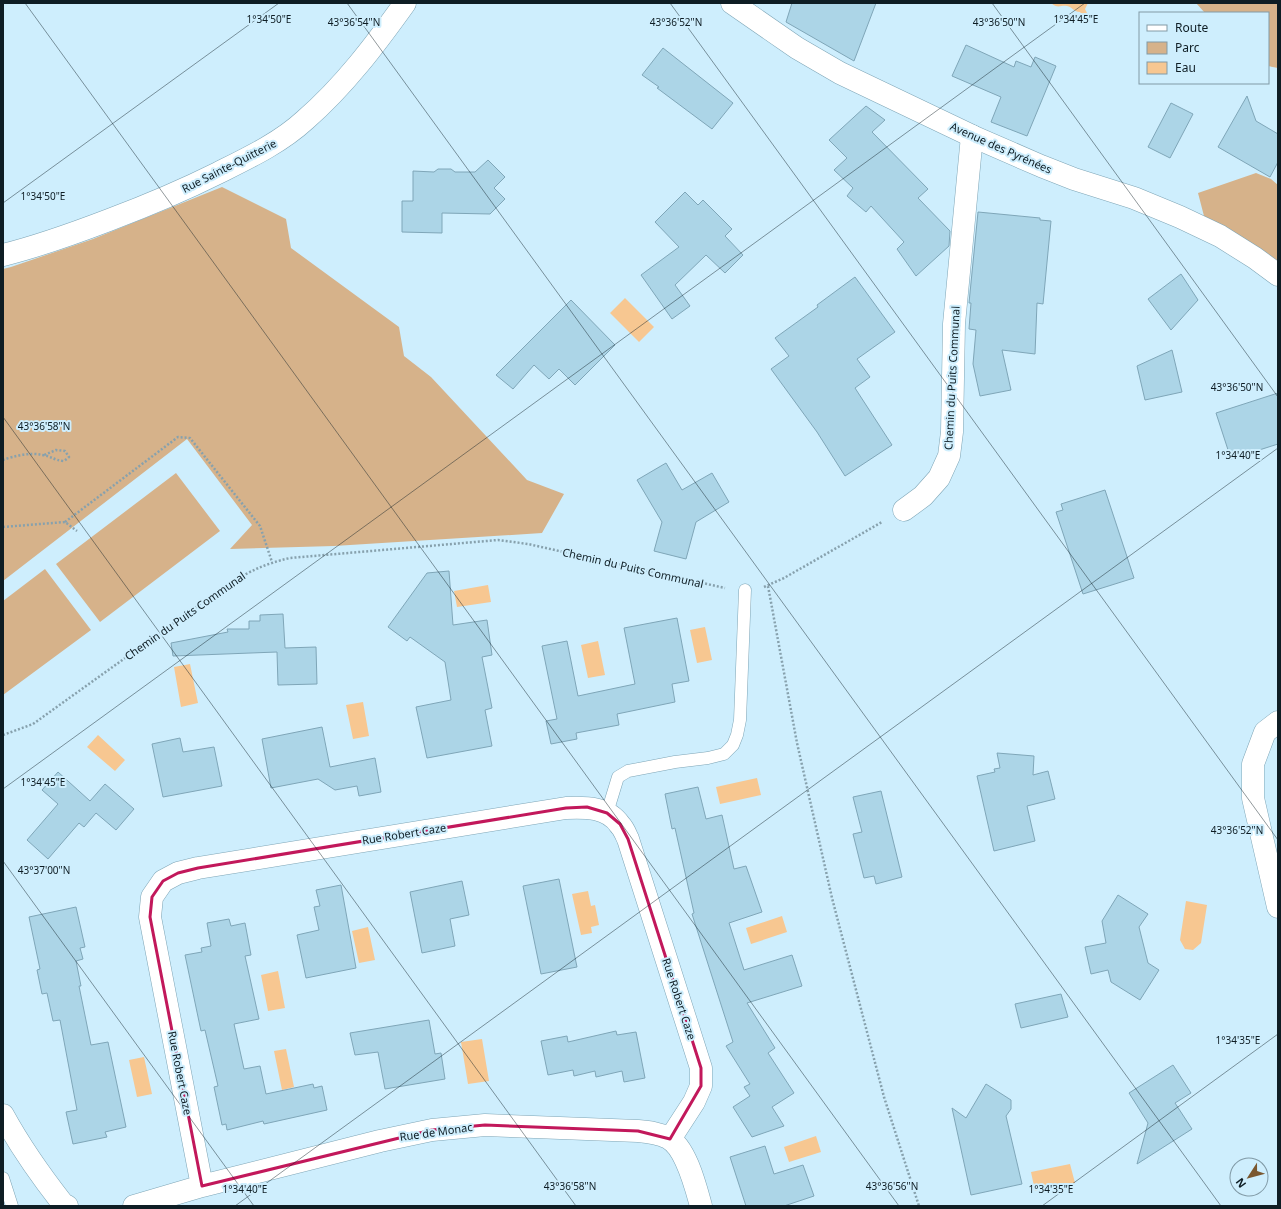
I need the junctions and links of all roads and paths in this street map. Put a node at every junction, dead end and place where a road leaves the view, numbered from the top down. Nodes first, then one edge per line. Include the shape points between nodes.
1 (405, 3) edge
2 (732, 3) edge
3 (972, 136) junction
4 (3, 255) edge
5 (1278, 275) edge
6 (44, 455) junction
7 (3, 460) edge
8 (904, 510) joint
9 (64, 522) junction
10 (3, 527) edge
11 (76, 531) dead end
12 (272, 562) junction
13 (768, 586) junction
14 (745, 590) junction
15 (1278, 722) edge
16 (3, 735) edge
17 (607, 813) junction
18 (1278, 907) edge
19 (3, 1115) edge
20 (670, 1138) junction
21 (3, 1178) edge
22 (202, 1186) junction
23 (12, 1206) edge
24 (67, 1206) edge
25 (134, 1206) edge
26 (702, 1206) edge
27 (919, 1206) edge

1 - 4 street, Rue Sainte-Quitterie via 348,78 304,121 279,140 191,186 142,207 80,231
2 - 3 street, Avenue des Pyrénées via 797,48 834,69
3 - 5 street, Avenue des Pyrénées via 1074,179 1134,198 1180,217 1220,236
3 - 8 street, Chemin du Puits Communal via 954,324 952,432 949,456 939,478 923,496
6 - 6 path via 55,461 64,461 69,457 65,451 56,450
6 - 7 path
8 - 13 path, Chemin du Puits Communal
9 - 10 path
9 - 11 path
9 - 12 path via 178,437 190,438 260,526
12 - 14 path, Chemin du Puits Communal via 290,558 498,540 528,544 719,588
12 - 16 path, Chemin du Puits Communal via 250,570 227,584 33,724
13 - 14 path, Chemin du Puits Communal
13 - 27 path via 797,743 832,898 884,1097
14 - 17 lane via 740,720 732,745 724,754 708,758 628,771 618,778
15 - 18 street via 1265,732 1253,764 1253,798
17 - 20 street, Rue Robert Caze via 620,824 628,839 701,1068 701,1086 694,1102
17 - 22 street, Rue Robert Caze via 587,807 566,808 198,868 178,873 163,881 152,897 150,917
19 - 24 street via 44,1180
20 - 22 street, Rue de Monac via 638,1131 485,1125 432,1130
20 - 26 street via 691,1171
21 - 23 lane
22 - 25 street, Rue de Monac

